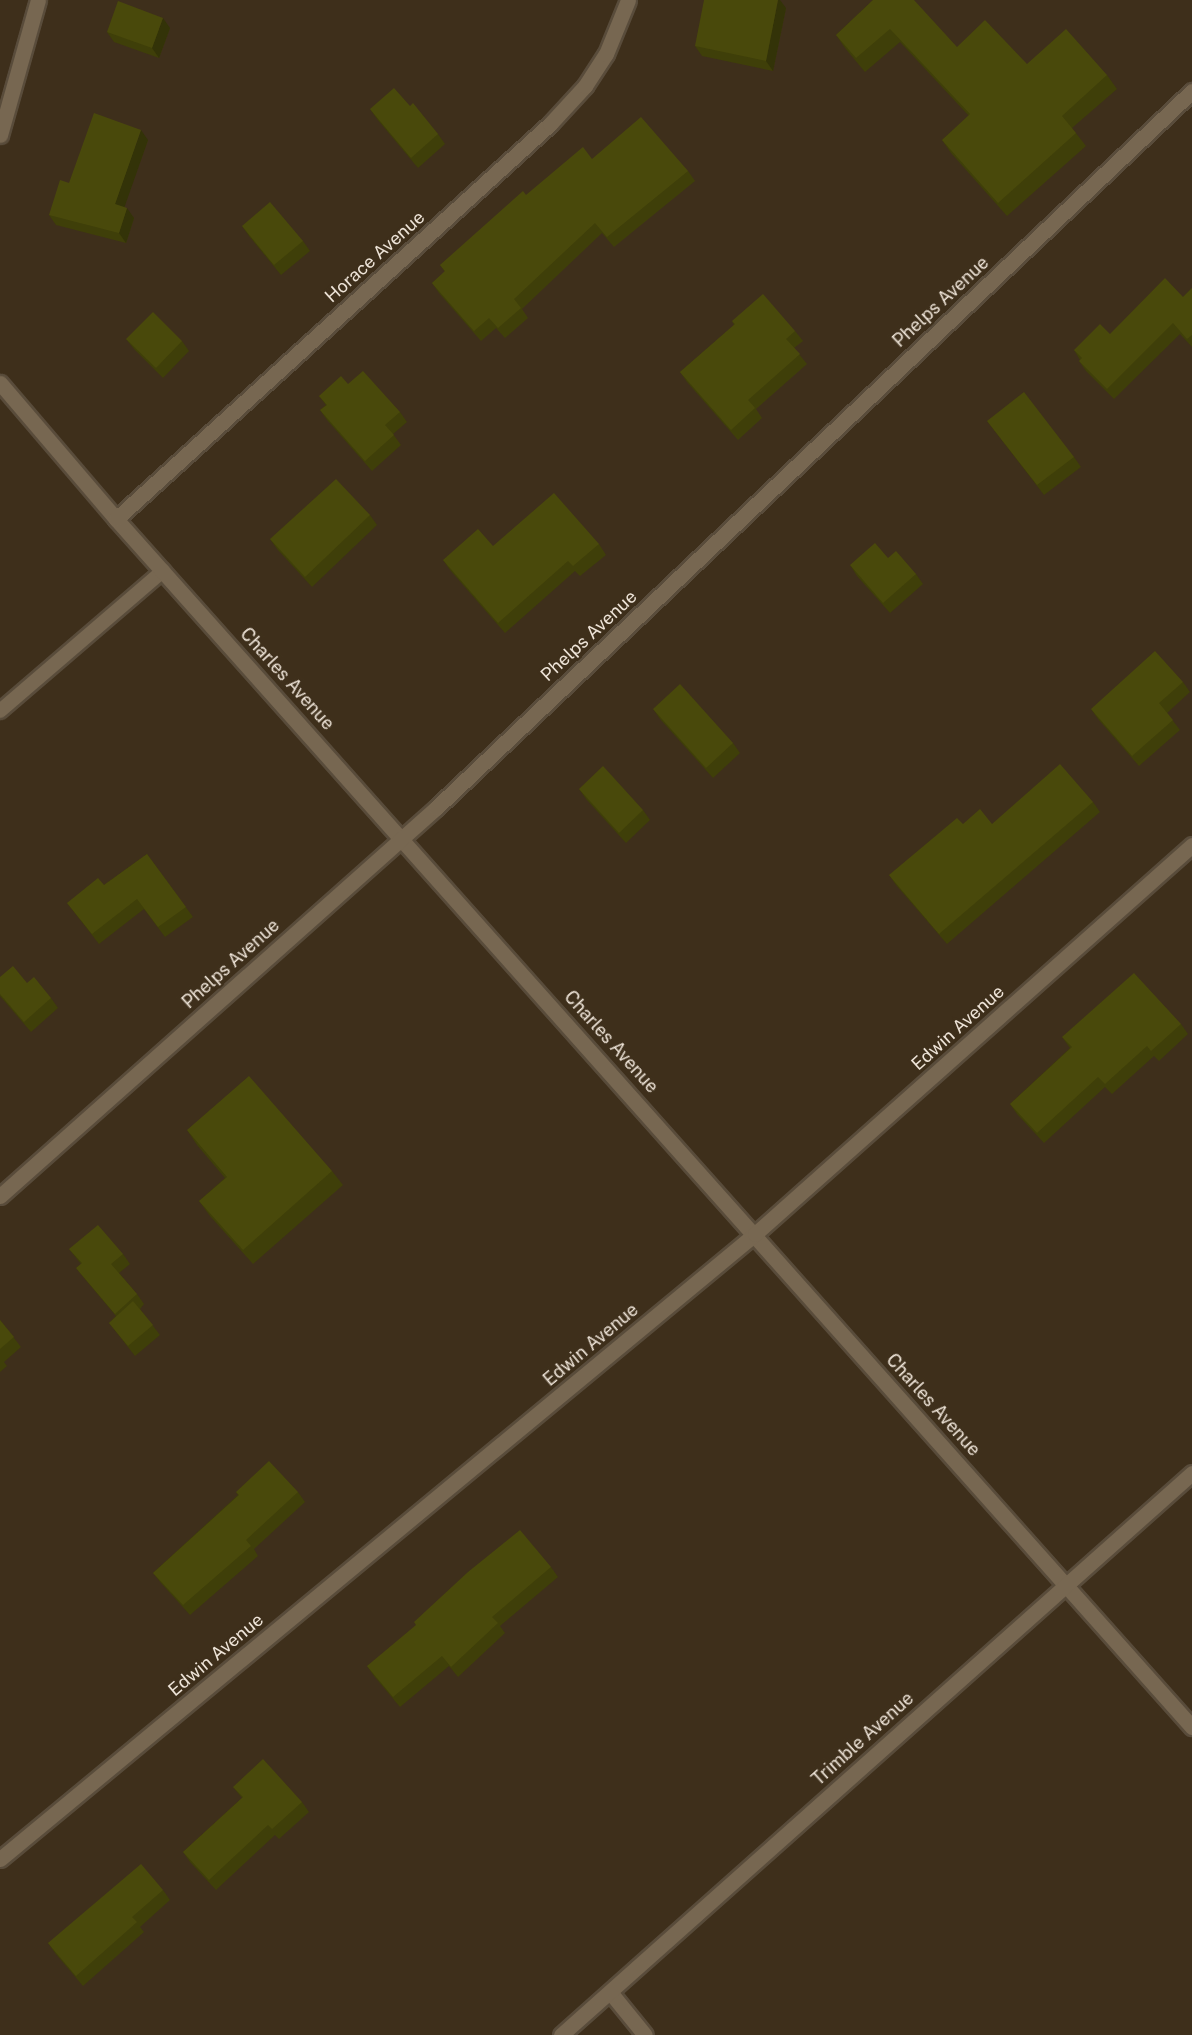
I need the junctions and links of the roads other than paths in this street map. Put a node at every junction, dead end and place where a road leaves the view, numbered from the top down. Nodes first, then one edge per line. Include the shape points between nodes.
1 (38, 0) edge
2 (628, 0) edge
3 (1192, 91) edge
4 (0, 135) edge
5 (0, 383) edge
6 (116, 519) junction
7 (163, 571) junction
8 (0, 711) edge
9 (403, 837) junction
10 (1192, 845) edge
11 (0, 1196) edge
12 (755, 1234) junction
13 (1192, 1473) edge
14 (1066, 1584) junction
15 (1192, 1727) edge
16 (0, 1859) edge
17 (610, 1992) junction
18 (561, 2035) edge
19 (645, 2035) edge

1 - 4 street
2 - 6 street, Horace Avenue via 606,54 585,86 550,124
3 - 9 street, Phelps Avenue
5 - 6 street, Charles Avenue
6 - 7 street, Charles Avenue
7 - 8 lane
7 - 9 street, Charles Avenue
9 - 11 street, Phelps Avenue
9 - 12 street, Charles Avenue
10 - 12 street, Edwin Avenue
12 - 14 street, Charles Avenue
12 - 16 street, Edwin Avenue
13 - 14 street, Trimble Avenue
14 - 15 street, Charles Avenue
14 - 17 street, Trimble Avenue
17 - 18 street, Trimble Avenue
17 - 19 street

